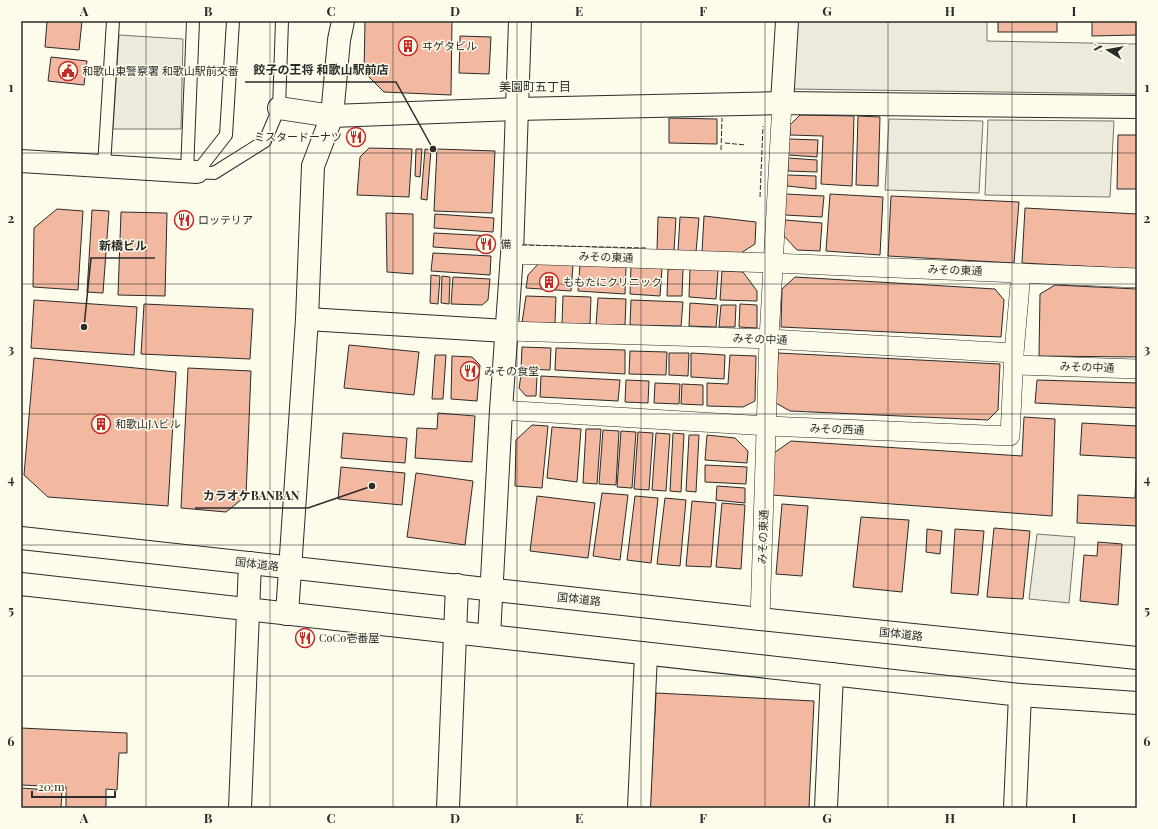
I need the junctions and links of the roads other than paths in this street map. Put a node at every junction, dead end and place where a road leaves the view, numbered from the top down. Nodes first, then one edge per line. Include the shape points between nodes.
1 (113, 21) edge
2 (193, 21) edge
3 (233, 21) edge
4 (282, 21) edge
5 (343, 21) edge
6 (520, 21) edge
7 (788, 21) edge
8 (782, 103) junction
9 (1137, 106) edge
10 (279, 108) junction
11 (517, 109) junction
12 (332, 116) junction
13 (21, 161) edge
14 (104, 166) junction
15 (192, 172) junction
16 (512, 254) junction
17 (773, 263) junction
18 (1020, 273) junction
19 (1137, 278) edge
20 (307, 319) junction
21 (506, 331) junction
22 (769, 339) junction
23 (1014, 359) junction
24 (1137, 369) edge
25 (501, 410) junction
26 (767, 426) junction
27 (21, 538) edge
28 (250, 563) junction
29 (290, 567) junction
30 (21, 584) edge
31 (457, 585) junction
32 (492, 589) junction
33 (248, 610) junction
34 (287, 614) junction
35 (760, 620) junction
36 (455, 633) junction
37 (490, 636) junction
38 (646, 654) junction
39 (1137, 658) edge
40 (832, 674) junction
41 (1020, 695) junction
42 (1137, 703) edge
43 (240, 808) edge
44 (448, 808) edge
45 (639, 808) edge
46 (826, 808) edge
47 (1015, 808) edge

1 - 14 lane
2 - 15 lane
3 - 15 lane via 226,135
4 - 10 lane
5 - 12 street
6 - 11 street
7 - 8 street
8 - 9 street
8 - 11 street
8 - 17 street, みその東通
10 - 12 street
10 - 15 lane via 265,141 214,174
11 - 12 street
11 - 16 street
12 - 20 street via 313,166
13 - 14 street
14 - 15 street
16 - 17 street, みその東通
16 - 21 street
17 - 18 street, みその東通
17 - 22 street, みその東通
18 - 19 street, みその東通
18 - 23 street, みその西通
20 - 21 street
20 - 29 street
21 - 22 street, みその中通
21 - 25 street
22 - 23 street, みその中通
22 - 26 street, みその東通
23 - 24 street, みその中通
23 - 26 street, みその西通 via 1010,436
25 - 26 street, みその西通
25 - 32 street
26 - 35 street, みその東通
27 - 28 street, 国体道路
28 - 29 street, 国体道路
28 - 33 street
29 - 31 street, 国体道路
29 - 34 street
30 - 33 street
31 - 32 street, 国体道路
31 - 36 street
32 - 35 street, 国体道路
32 - 37 street
33 - 34 street
33 - 43 street
34 - 36 street
35 - 39 street, 国体道路
36 - 37 street
36 - 44 street
37 - 38 street
38 - 40 street
38 - 45 street
40 - 41 street
40 - 46 street
41 - 42 street
41 - 47 street

